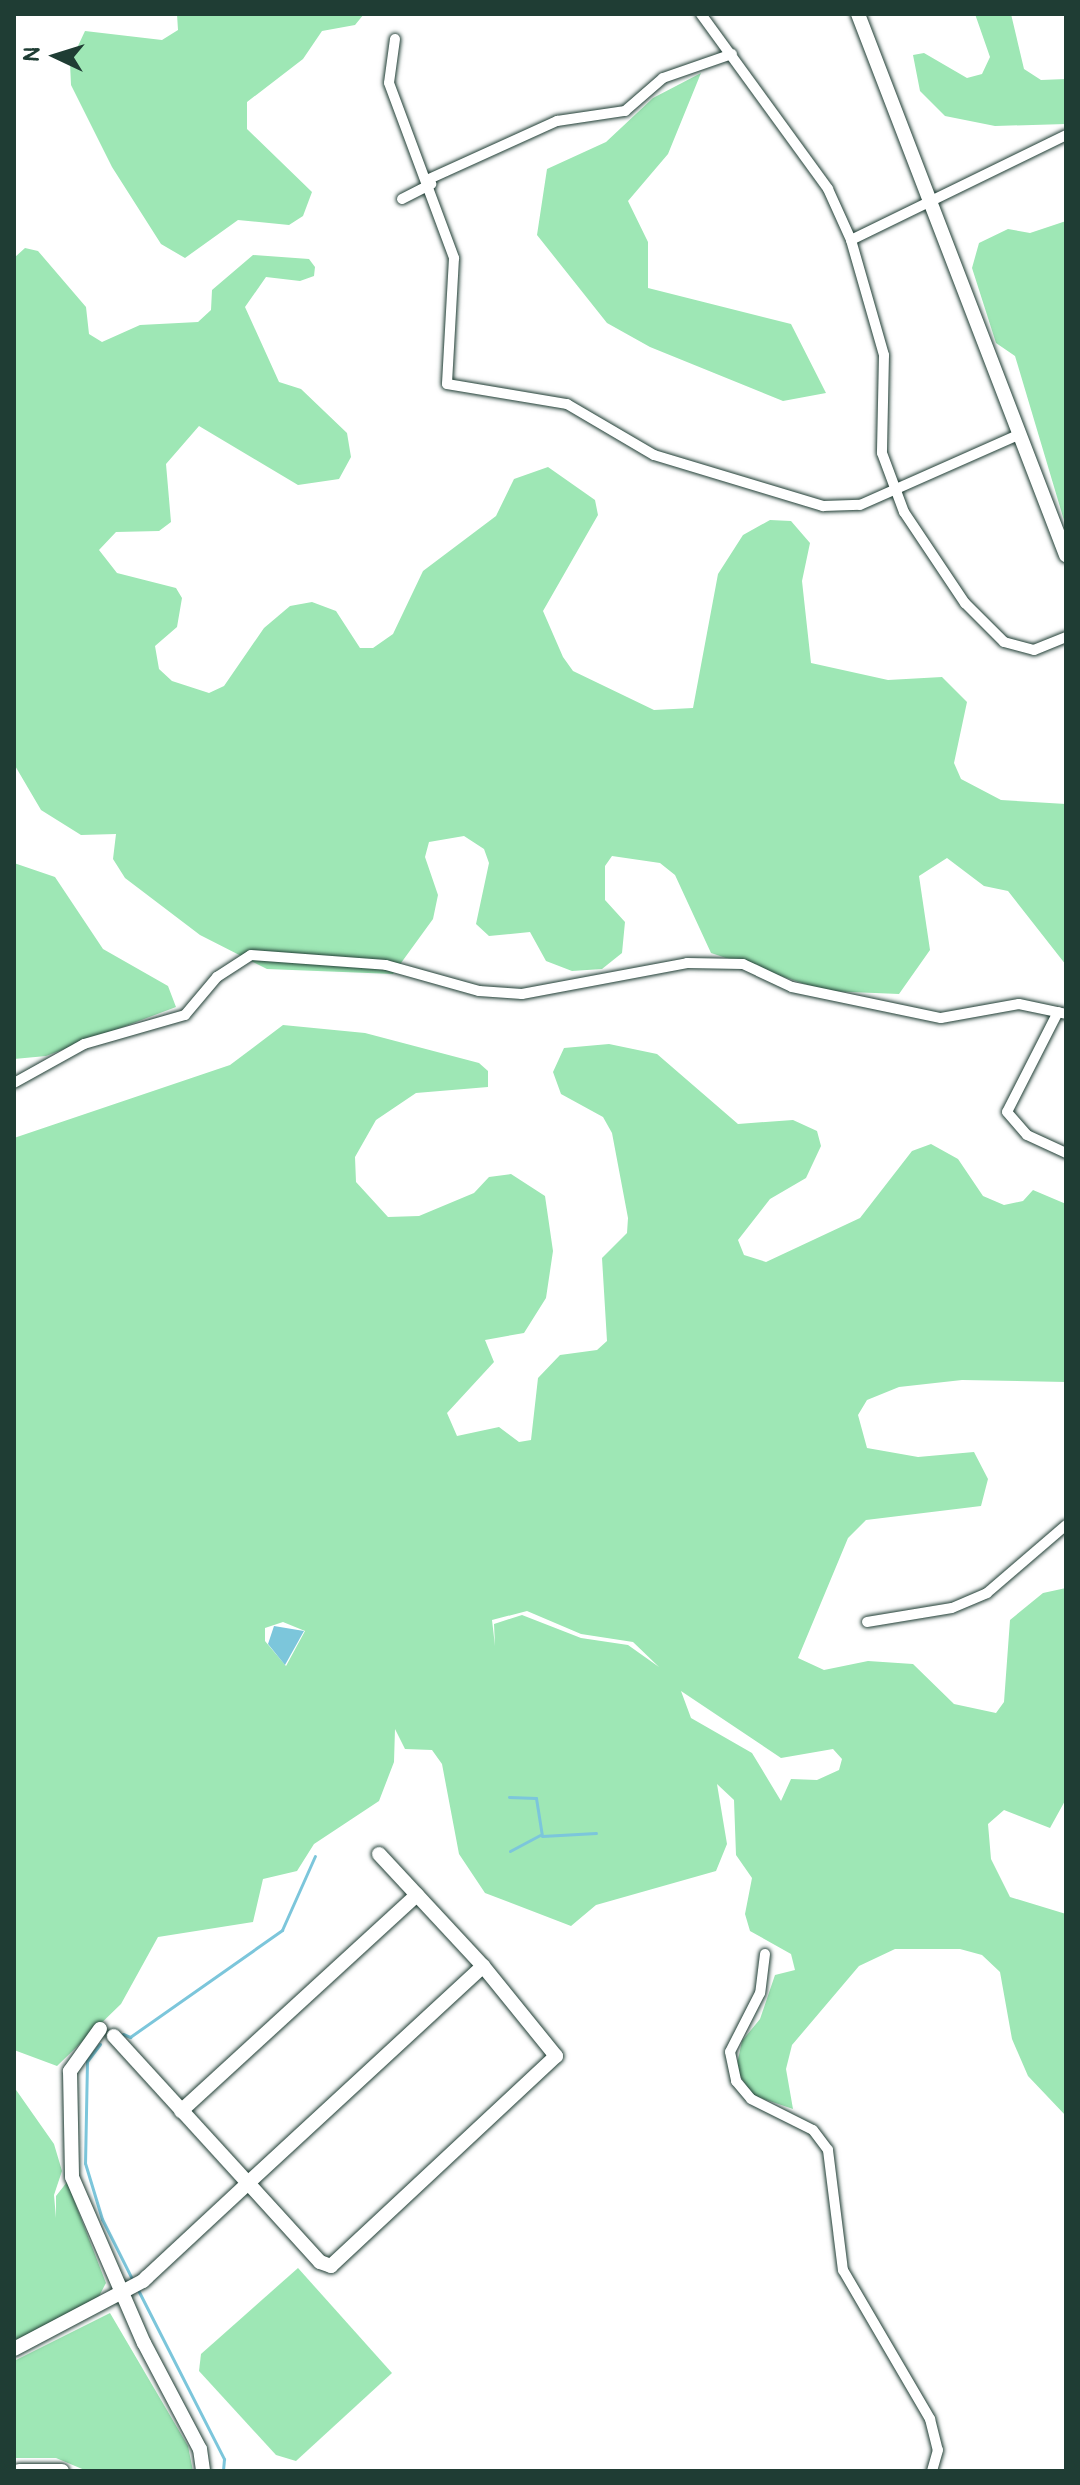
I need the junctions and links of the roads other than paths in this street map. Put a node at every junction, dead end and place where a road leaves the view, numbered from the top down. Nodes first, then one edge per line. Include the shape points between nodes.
1 (701, 14) edge
2 (858, 14) edge
3 (395, 39) dead end
4 (732, 54) junction
5 (1066, 135) edge
6 (430, 182) junction
7 (402, 199) dead end
8 (932, 200) junction
9 (851, 240) junction
10 (1020, 434) junction
11 (894, 490) junction
12 (1066, 555) edge
13 (1066, 637) edge
14 (1062, 1013) edge
15 (14, 1083) edge
16 (1066, 1153) edge
17 (1066, 1525) edge
18 (867, 1622) dead end
19 (379, 1854) dead end
20 (417, 1895) junction
21 (765, 1954) dead end
22 (483, 1966) junction
23 (100, 2029) dead end
24 (114, 2036) dead end
25 (181, 2111) junction
26 (248, 2183) junction
27 (123, 2294) junction
28 (14, 2349) edge
29 (19, 2471) edge
30 (62, 2471) edge
31 (203, 2471) edge
32 (932, 2471) edge

1 - 4 street
2 - 8 street
3 - 6 street via 389,83
4 - 6 street via 663,78 625,111 557,121
4 - 9 street via 828,189
5 - 8 street
6 - 7 street
6 - 11 street via 454,258 447,384 567,404 654,455 823,506 860,505
8 - 9 street
8 - 10 street
9 - 11 street via 884,355 881,440
10 - 11 street
10 - 12 street
11 - 13 street via 965,603 1004,642 1034,650
14 - 15 street via 1019,1004 941,1018 792,987 743,964 718,962 522,994 479,991 386,965 251,955 217,977 185,1015 84,1044
14 - 16 street via 1007,1112 1027,1135
17 - 18 street via 987,1593 952,1608
19 - 20 street
20 - 22 street
20 - 25 street
21 - 32 street via 760,1993 730,2052 736,2081 751,2099 813,2130 828,2150 843,2270 930,2419 938,2450
22 - 26 street
22 - 26 street via 553,2044 552,2067 333,2265 320,2262
23 - 27 street via 70,2071 72,2177
24 - 25 street
25 - 26 street
26 - 27 street
27 - 28 street
27 - 31 street via 200,2449
29 - 30 street

